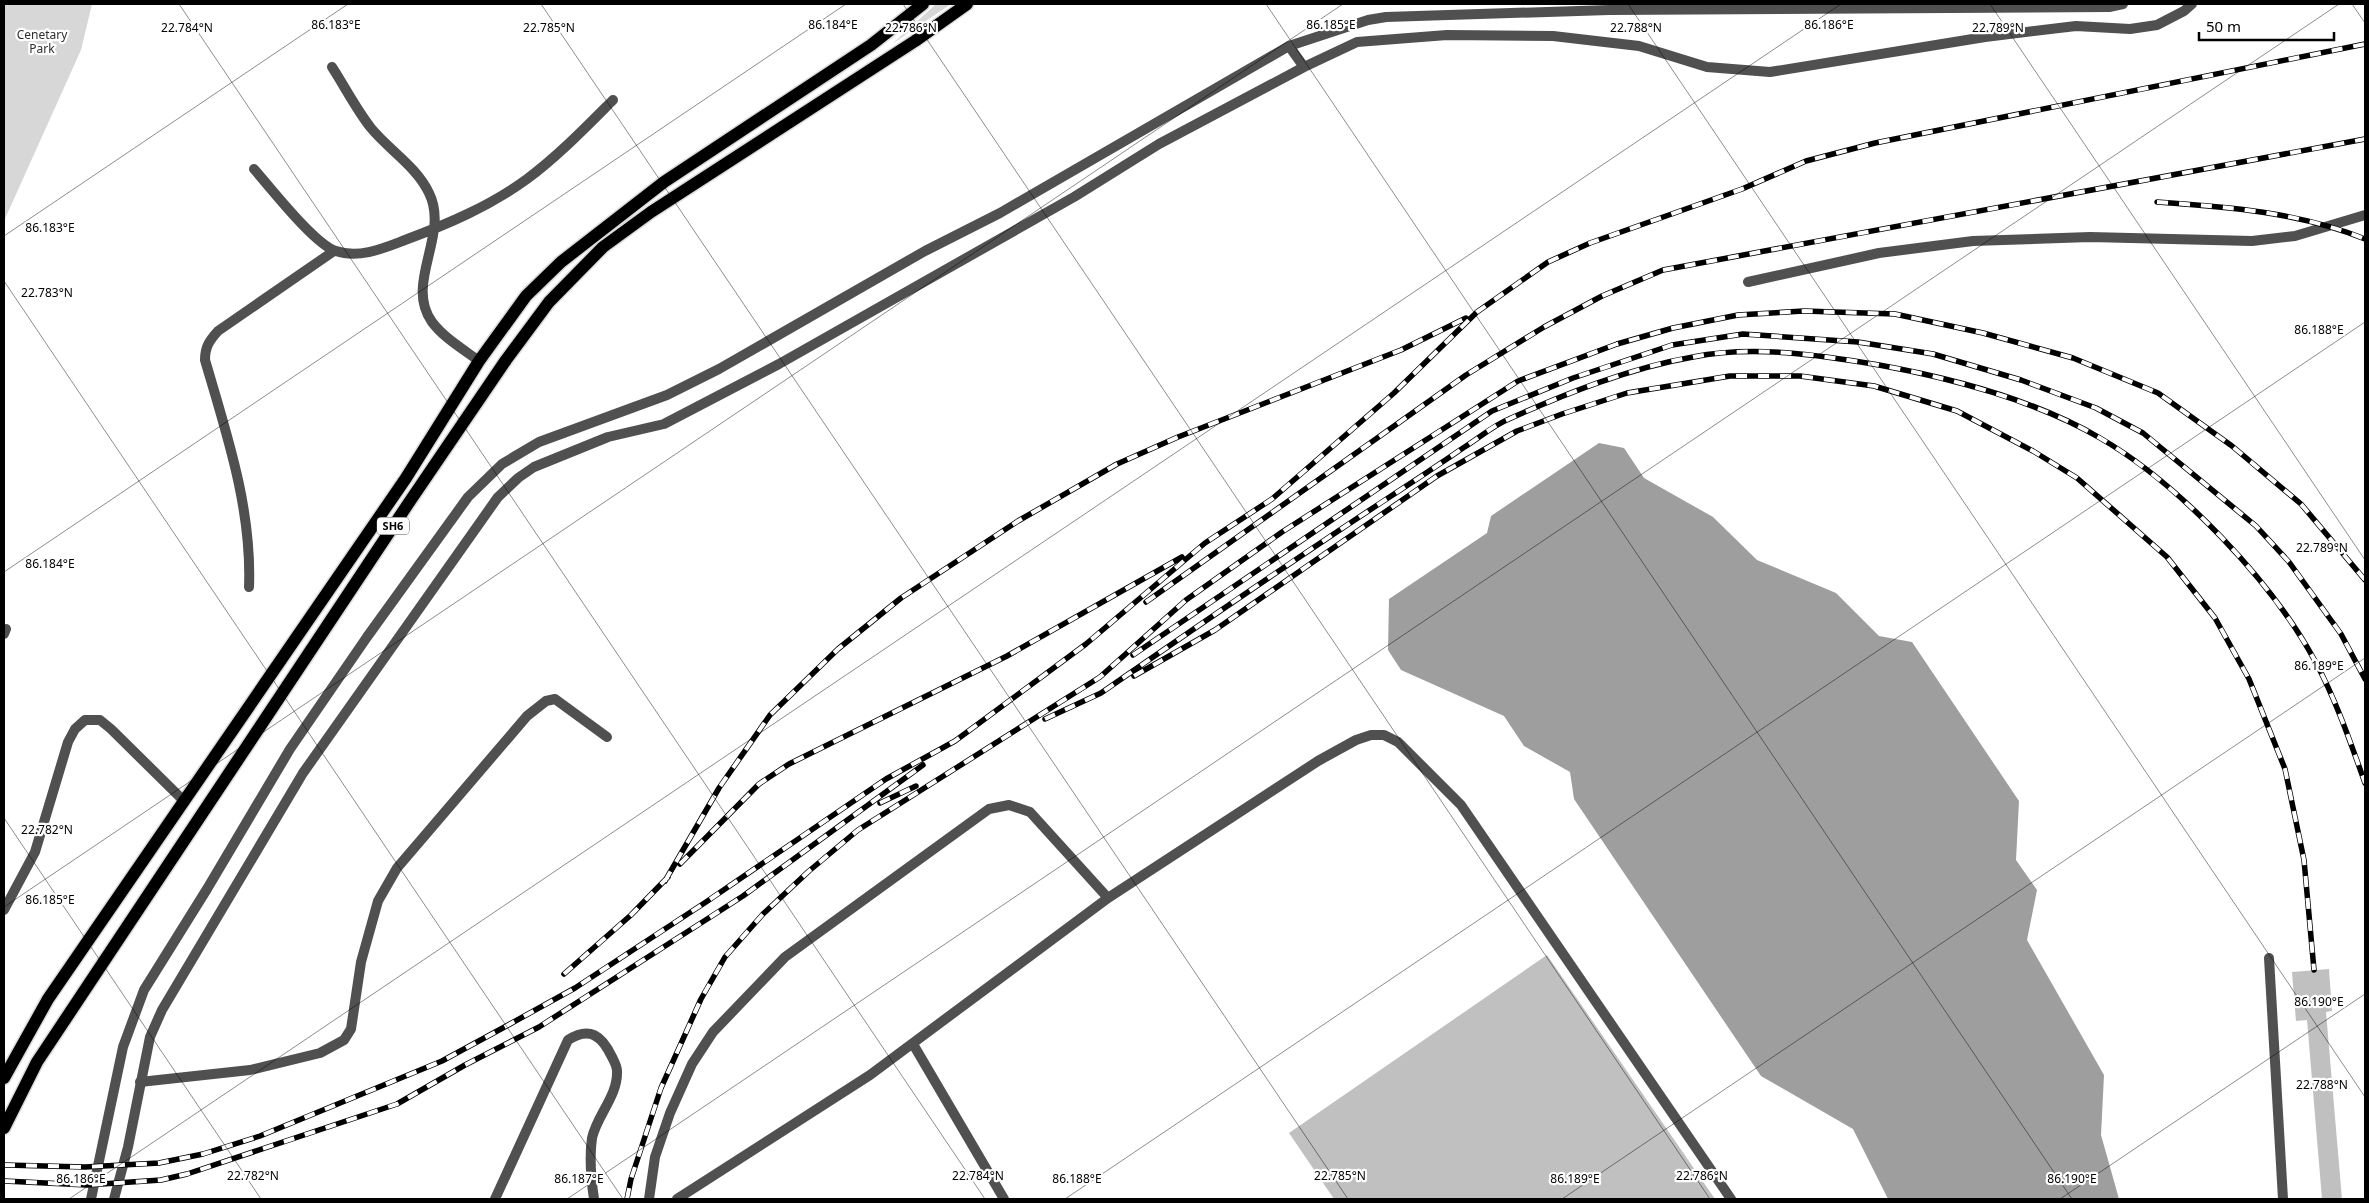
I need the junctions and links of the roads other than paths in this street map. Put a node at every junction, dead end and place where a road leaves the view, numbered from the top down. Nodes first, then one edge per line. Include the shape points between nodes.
1 (922, 4) edge
2 (967, 4) edge
3 (2123, 4) edge
4 (2192, 4) edge
5 (1289, 46) junction
6 (332, 67) dead end
7 (1304, 67) junction
8 (614, 100) dead end
9 (254, 169) dead end
10 (2365, 215) edge
11 (435, 229) junction
12 (334, 251) junction
13 (1748, 282) dead end
14 (479, 361) junction
15 (539, 442) junction
16 (554, 458) junction
17 (249, 588) dead end
18 (608, 737) dead end
19 (183, 800) junction
20 (1108, 898) junction
21 (4, 910) edge
22 (2270, 958) dead end
23 (913, 1044) junction
24 (7, 1066) edge
25 (4, 1078) edge
26 (140, 1082) junction
27 (4, 1128) edge
28 (91, 1199) edge
29 (114, 1199) edge
30 (495, 1199) edge
31 (594, 1199) edge
32 (649, 1199) edge
33 (677, 1199) edge
34 (1004, 1199) edge
35 (1731, 1199) edge
36 (2283, 1199) edge

1 - 14 main road, SH6 via 871,45 679,172 601,229 526,296
2 - 27 main road, SH6 via 651,212 603,247 549,302 408,504 37,1062
3 - 5 street via 2109,7 1610,10 1386,17
4 - 7 street via 2157,24 2130,29 2076,26 1985,37 1770,72 1707,67 1639,46 1553,36 1447,35 1357,42
5 - 7 street
5 - 15 street via 1000,213 925,251 719,369 667,395
6 - 11 street via 372,129 420,178 429,192 435,207
7 - 16 street via 1159,144 1074,197 770,369 664,424 608,437
8 - 11 street via 527,179 490,202
9 - 12 street via 320,241
10 - 13 street via 2295,236 2252,242 2090,237 1974,241 1880,253
11 - 12 street via 366,253 350,255
11 - 14 street via 424,276 422,294 425,310 448,338
12 - 17 street via 218,331 205,351 234,457 250,553
14 - 19 main road, SH6 via 406,478
15 - 16 street
15 - 28 street via 502,464 468,497 437,538 290,749 144,990 123,1047
16 - 26 street via 518,478 498,497 303,773 162,1010 150,1036
18 - 26 street via 555,699 546,701 527,716 397,868 378,901 361,962 351,1029 344,1040 320,1053 275,1064
19 - 21 street via 100,720 85,720 68,742 35,852
19 - 24 main road, SH6 via 48,998
20 - 23 street
20 - 32 street via 1030,812 1009,805 989,809 785,957 713,1032 692,1064 670,1113 655,1157
20 - 35 street via 1318,761 1356,740 1384,735 1398,742 1461,805
22 - 36 street
23 - 33 street
23 - 34 street
24 - 25 main road, SH6
26 - 29 street
30 - 31 street via 568,1040 578,1034 590,1033 605,1042 618,1069 614,1090 592,1136 590,1164

